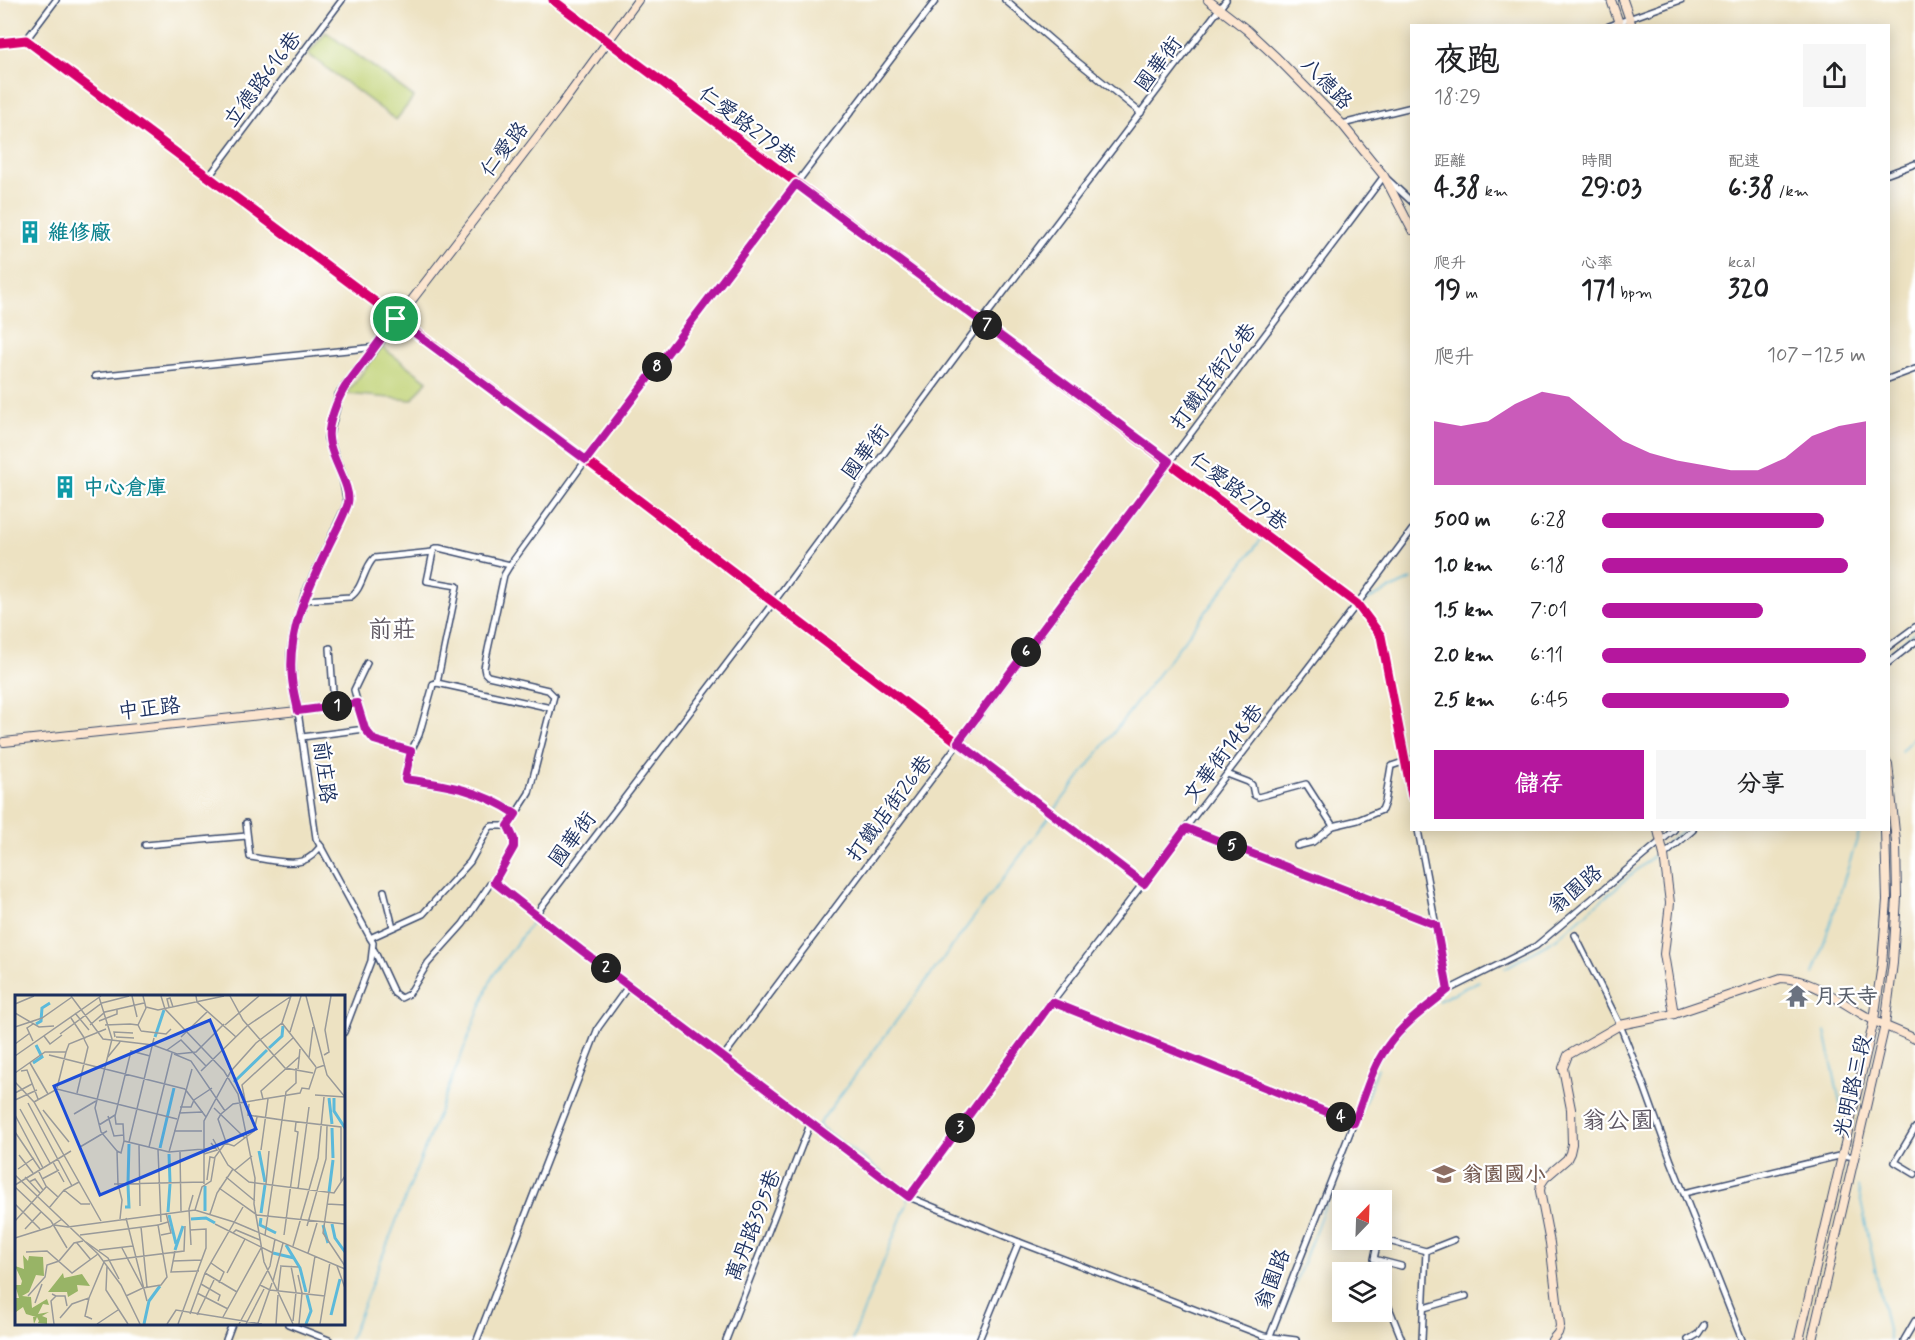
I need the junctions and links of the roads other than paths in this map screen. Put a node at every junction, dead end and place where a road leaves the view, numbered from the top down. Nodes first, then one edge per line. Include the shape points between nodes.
1 (56, 0) edge
2 (342, 0) edge
3 (553, 0) edge
4 (638, 0) edge
5 (936, 0) edge
6 (1005, 0) edge
7 (1208, 0) edge
8 (1226, 0) edge
9 (1611, 0) edge
10 (1623, 0) edge
11 (1681, 0) edge
12 (1220, 9) junction
13 (1631, 21) edge
14 (1620, 23) edge
15 (26, 40) junction
16 (607, 41) junction
17 (0, 43) edge
18 (1410, 107) edge
19 (1141, 113) junction
20 (1342, 124) junction
21 (1915, 164) edge
22 (1890, 173) edge
23 (1384, 176) junction
24 (208, 178) junction
25 (796, 184) junction
26 (1410, 200) edge
27 (1410, 226) edge
28 (396, 319) junction
29 (982, 321) junction
30 (376, 346) junction
31 (1915, 369) edge
32 (95, 376) dead end
33 (1890, 378) edge
34 (586, 460) junction
35 (1169, 461) junction
36 (1410, 533) edge
37 (433, 552) junction
38 (510, 565) junction
39 (304, 600) junction
40 (1359, 602) junction
41 (774, 603) junction
42 (1915, 627) edge
43 (1915, 642) edge
44 (1890, 646) edge
45 (330, 648) dead end
46 (1890, 661) edge
47 (367, 663) dead end
48 (438, 683) junction
49 (357, 703) junction
50 (334, 706) junction
51 (551, 708) junction
52 (298, 711) junction
53 (365, 729) junction
54 (302, 737) junction
55 (4, 742) dead end
56 (958, 742) junction
57 (411, 751) junction
58 (1409, 760) edge
59 (1227, 774) junction
60 (1890, 784) edge
61 (516, 814) junction
62 (246, 823) dead end
63 (508, 826) junction
64 (1333, 826) junction
65 (1186, 828) junction
66 (1418, 831) edge
67 (1658, 831) edge
68 (1673, 831) edge
69 (1692, 831) edge
70 (1885, 831) edge
71 (247, 836) junction
72 (1660, 840) junction
73 (145, 845) dead end
74 (321, 846) junction
75 (1297, 846) dead end
76 (1664, 855) junction
77 (494, 882) junction
78 (1144, 884) junction
79 (384, 891) dead end
80 (536, 914) junction
81 (1436, 925) junction
82 (393, 927) junction
83 (1575, 935) dead end
84 (370, 938) junction
85 (374, 950) junction
86 (629, 985) junction
87 (1448, 990) junction
88 (1052, 1002) junction
89 (1674, 1014) junction
90 (1874, 1020) junction
91 (1884, 1024) junction
92 (1620, 1025) junction
93 (345, 1029) edge
94 (1915, 1039) edge
95 (723, 1057) junction
96 (811, 1122) junction
97 (1354, 1123) junction
98 (1915, 1128) edge
99 (1843, 1155) junction
100 (1854, 1157) junction
101 (1915, 1174) edge
102 (1684, 1193) junction
103 (907, 1196) junction
104 (1454, 1240) dead end
105 (1019, 1242) junction
106 (1426, 1251) junction
107 (1401, 1266) dead end
108 (1466, 1296) dead end
109 (1424, 1308) junction
110 (1392, 1315) edge
111 (1915, 1321) edge
112 (1704, 1324) dead end
113 (231, 1325) edge
114 (293, 1325) edge
115 (1269, 1338) edge
116 (226, 1340) edge
117 (329, 1340) edge
118 (477, 1340) edge
119 (726, 1340) edge
120 (979, 1340) edge
121 (1296, 1340) edge
122 (1402, 1340) edge
123 (1422, 1340) edge
124 (1552, 1340) edge
125 (1688, 1340) edge
126 (1742, 1340) edge
127 (1799, 1340) edge
128 (1812, 1340) edge
129 (1904, 1340) edge

1 - 15 street
2 - 24 street, 立德路616巷
3 - 16 street, 仁愛路279巷
4 - 16 street, 仁愛路
5 - 25 street, 仁愛路279巷
6 - 19 street
7 - 12 street, 八德路
8 - 12 street, 國華街
9 - 14 street
10 - 13 street
11 - 13 street
12 - 19 street, 國華街
12 - 20 street, 八德路 via 1277,58
13 - 14 street
15 - 17 street
15 - 24 street
16 - 25 street, 仁愛路279巷
16 - 28 street, 仁愛路
18 - 20 street
19 - 29 street, 國華街
20 - 23 street, 八德路
21 - 22 street
23 - 26 street, 八德路
23 - 27 street
23 - 35 street, 打鐵店街26巷
24 - 28 street
25 - 29 street, 仁愛路279巷
25 - 34 street, 仁愛路279巷
28 - 30 street, 前庄路
28 - 34 street
29 - 35 street, 仁愛路279巷
29 - 41 street, 國華街
30 - 32 street
30 - 39 street, 前庄路 via 339,395 335,409 328,438 348,503
31 - 33 street
34 - 38 street, 仁愛路279巷
34 - 41 street
35 - 40 street, 仁愛路279巷
35 - 56 street, 打鐵店街26巷
36 - 40 street, 文華街148巷
37 - 38 street via 439,548
37 - 39 street via 374,558 355,594
37 - 48 street via 427,581 457,586
38 - 51 street, 仁愛路279巷 via 504,575 484,673 548,690 554,696
39 - 52 street, 前庄路 via 291,654
40 - 58 street via 1381,636
40 - 59 street, 文華街148巷
41 - 56 street
41 - 80 street, 國華街
42 - 44 street
43 - 46 street
45 - 50 street
47 - 49 street via 355,685
48 - 51 street
48 - 57 street via 433,684
49 - 50 street
49 - 53 street
50 - 52 street
51 - 61 street via 529,793
52 - 54 street, 前庄路
52 - 55 street, 中正路
53 - 54 street
53 - 57 street via 374,740
54 - 74 street, 前庄路 via 316,838
56 - 78 street
56 - 95 street, 打鐵店街26巷
57 - 61 street via 405,779 468,790
58 - 64 street via 1391,766 1382,810
59 - 64 street via 1248,782 1258,796 1306,784
59 - 65 street, 文華街148巷
60 - 91 street, 光明路三段 via 1897,897
61 - 63 street
62 - 71 street
63 - 77 street via 514,847
63 - 82 street via 489,828 471,862 423,914
64 - 75 street via 1313,842
65 - 78 street, 文華街148巷
65 - 81 street
66 - 81 street
67 - 72 street
68 - 72 street, 翁園路
69 - 76 street
70 - 90 street, 光明路三段 via 1887,900
71 - 73 street
71 - 74 street via 250,857 303,861
72 - 76 street
72 - 87 street, 翁園路 via 1536,946
74 - 84 street, 前庄路
76 - 89 street via 1670,903 1664,954
77 - 80 street, 翁園路
77 - 85 street, 前庄路 via 428,963 410,994 401,998 394,993
78 - 88 street, 文華街148巷
79 - 82 street
80 - 86 street, 翁園路
81 - 87 street
82 - 84 street
83 - 92 street, 翁園路
84 - 85 street, 前庄路
85 - 93 street
86 - 95 street, 翁園路
86 - 118 street via 597,1028
87 - 97 street, 翁園路 via 1407,1024 1387,1047
88 - 97 street
88 - 103 street, 文華街148巷
89 - 90 street via 1780,978 1794,978
89 - 92 street
90 - 91 street
90 - 99 street, 光明路三段
91 - 94 street
91 - 100 street, 光明路三段
92 - 102 street, 翁園路
92 - 124 street via 1568,1055 1563,1068 1571,1109 1572,1144 1568,1159 1545,1178 1540,1191 1560,1326
95 - 96 street, 翁園路
96 - 103 street, 翁園路
96 - 119 street, 萬丹路395巷
97 - 115 street, 翁園路
98 - 101 street via 1895,1162
99 - 100 street
99 - 102 street
99 - 127 street, 光明路三段
100 - 128 street, 光明路三段
102 - 126 street, 翁園路
103 - 105 street, 翁園路
104 - 106 street
105 - 115 street, 翁園路
105 - 120 street
106 - 107 street via 1388,1240 1377,1245 1374,1259
106 - 109 street
108 - 109 street
109 - 123 street
110 - 122 street
111 - 129 street
112 - 125 street
113 - 116 street
114 - 117 street
115 - 121 street, 翁園路

